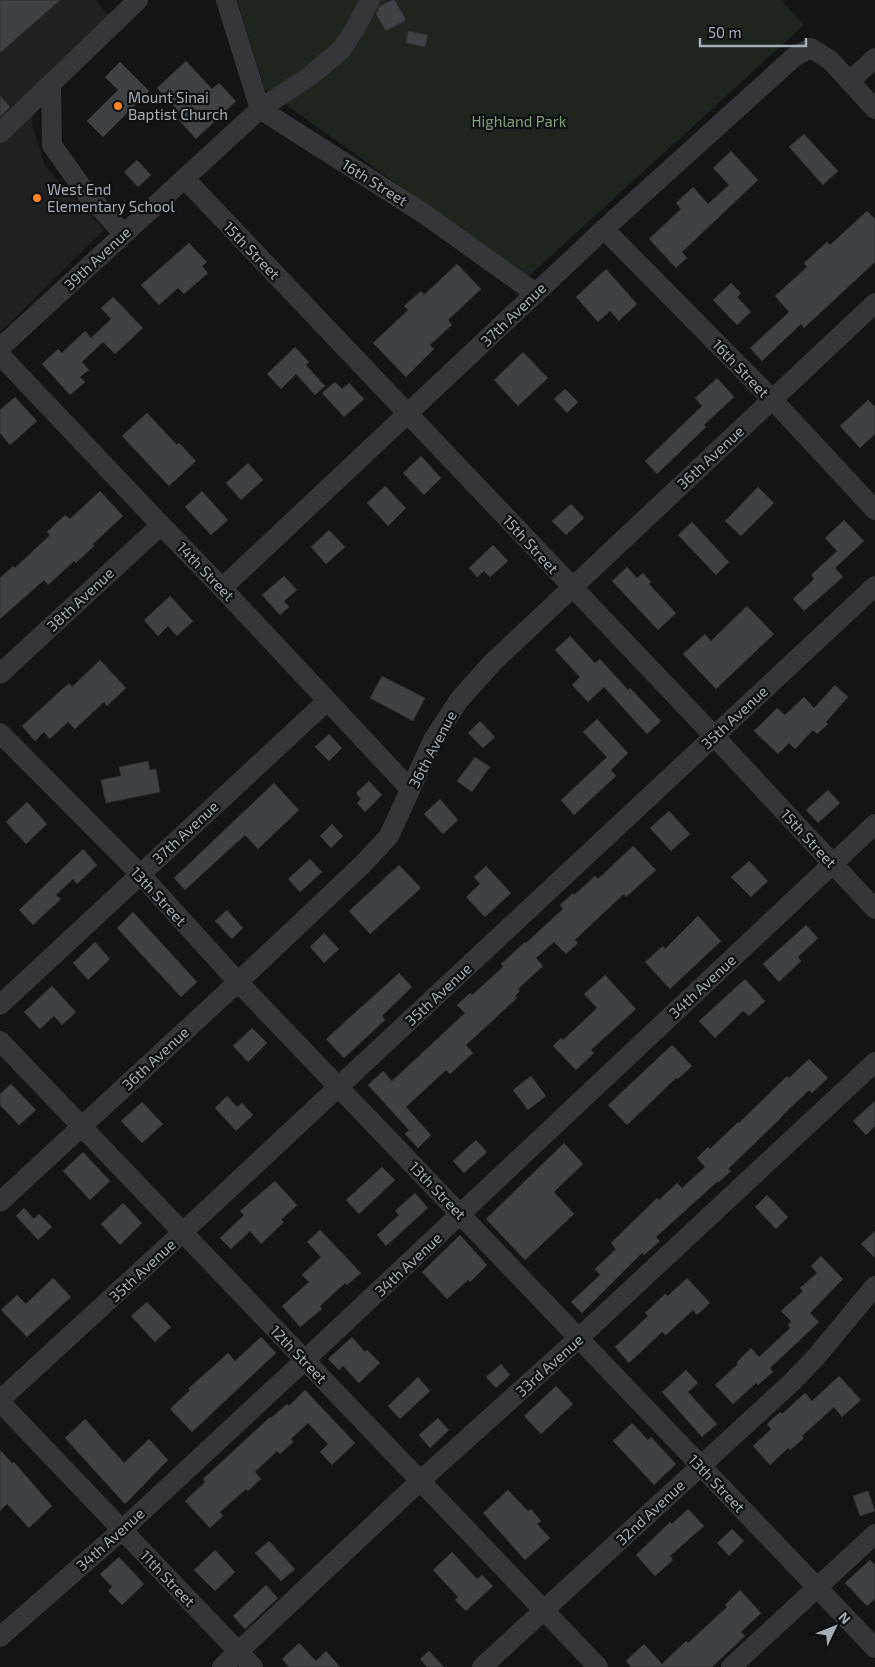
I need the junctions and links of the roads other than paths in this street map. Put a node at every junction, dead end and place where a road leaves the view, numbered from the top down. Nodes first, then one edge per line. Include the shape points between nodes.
1 (138, 0) edge
2 (226, 0) edge
3 (370, 0) edge
4 (875, 58) edge
5 (850, 81) junction
6 (52, 84) junction
7 (260, 109) junction
8 (875, 109) edge
9 (0, 133) edge
10 (185, 180) junction
11 (604, 228) junction
12 (123, 233) junction
13 (535, 293) junction
14 (875, 302) edge
15 (0, 348) edge
16 (0, 355) edge
17 (772, 399) junction
18 (408, 414) junction
19 (875, 510) edge
20 (161, 525) junction
21 (875, 586) edge
22 (572, 587) junction
23 (222, 588) junction
24 (0, 674) edge
25 (327, 701) junction
26 (0, 733) edge
27 (714, 736) junction
28 (410, 789) junction
29 (875, 824) edge
30 (832, 863) junction
31 (140, 874) junction
32 (875, 909) edge
33 (238, 982) junction
34 (0, 1005) edge
35 (0, 1041) edge
36 (875, 1062) edge
37 (339, 1087) junction
38 (81, 1127) junction
39 (0, 1202) edge
40 (461, 1214) junction
41 (183, 1232) junction
42 (875, 1286) edge
43 (580, 1338) junction
44 (305, 1360) junction
45 (0, 1401) edge
46 (701, 1465) junction
47 (420, 1481) junction
48 (122, 1530) junction
49 (875, 1534) edge
50 (818, 1588) junction
51 (543, 1610) junction
52 (0, 1637) edge
53 (875, 1648) edge
54 (238, 1652) junction
55 (222, 1667) edge
56 (253, 1667) edge
57 (482, 1667) edge
58 (598, 1667) edge
59 (731, 1667) edge

1 - 6 street
2 - 7 street
3 - 7 street, 39th Avenue via 342,49 310,76
4 - 5 street
5 - 8 street
5 - 11 street, 37th Avenue via 830,60 811,48 794,57
6 - 9 street
6 - 12 street via 52,145 86,193
7 - 10 street, 39th Avenue
7 - 13 street, 16th Street via 424,212
10 - 12 street, 39th Avenue
10 - 18 street, 15th Street
11 - 13 street, 37th Avenue
11 - 17 street, 16th Street
12 - 15 street, 39th Avenue
13 - 18 street, 37th Avenue
14 - 17 street, 36th Avenue
16 - 20 street, 14th Street
17 - 19 street, 16th Street
17 - 22 street, 36th Avenue
18 - 22 street, 15th Street
18 - 23 street, 37th Avenue
20 - 23 street, 14th Street
20 - 24 street, 38th Avenue
21 - 27 street, 35th Avenue
22 - 27 street, 15th Street
22 - 28 street, 36th Avenue via 493,662 459,700 433,740
23 - 25 street, 14th Street
25 - 28 street, 14th Street
25 - 31 street, 37th Avenue
26 - 31 street, 13th Street
27 - 30 street, 15th Street
27 - 37 street, 35th Avenue
28 - 33 street, 36th Avenue via 388,836
29 - 30 street, 34th Avenue
30 - 32 street, 15th Street
30 - 40 street, 34th Avenue
31 - 33 street, 13th Street
31 - 34 street, 37th Avenue
33 - 37 street, 13th Street
33 - 38 street, 36th Avenue
35 - 38 street, 12th Street
36 - 43 street, 33rd Avenue
37 - 40 street, 13th Street
37 - 41 street, 35th Avenue
38 - 39 street, 36th Avenue
38 - 41 street, 12th Street
40 - 43 street, 13th Street
40 - 44 street, 34th Avenue
41 - 44 street, 12th Street
41 - 45 street, 35th Avenue
42 - 46 street, 32nd Avenue via 798,1376
43 - 46 street, 13th Street
43 - 47 street, 33rd Avenue
44 - 47 street, 12th Street
44 - 48 street, 34th Avenue
45 - 48 street, 11th Street
46 - 50 street, 13th Street
46 - 51 street, 32nd Avenue
47 - 51 street, 12th Street
47 - 54 street, 33rd Avenue
48 - 52 street, 34th Avenue
48 - 54 street, 11th Street
49 - 50 street
50 - 53 street, 13th Street
50 - 59 street
51 - 57 street, 32nd Avenue
51 - 58 street, 12th Street
54 - 55 street, 33rd Avenue
54 - 56 street, 11th Street

